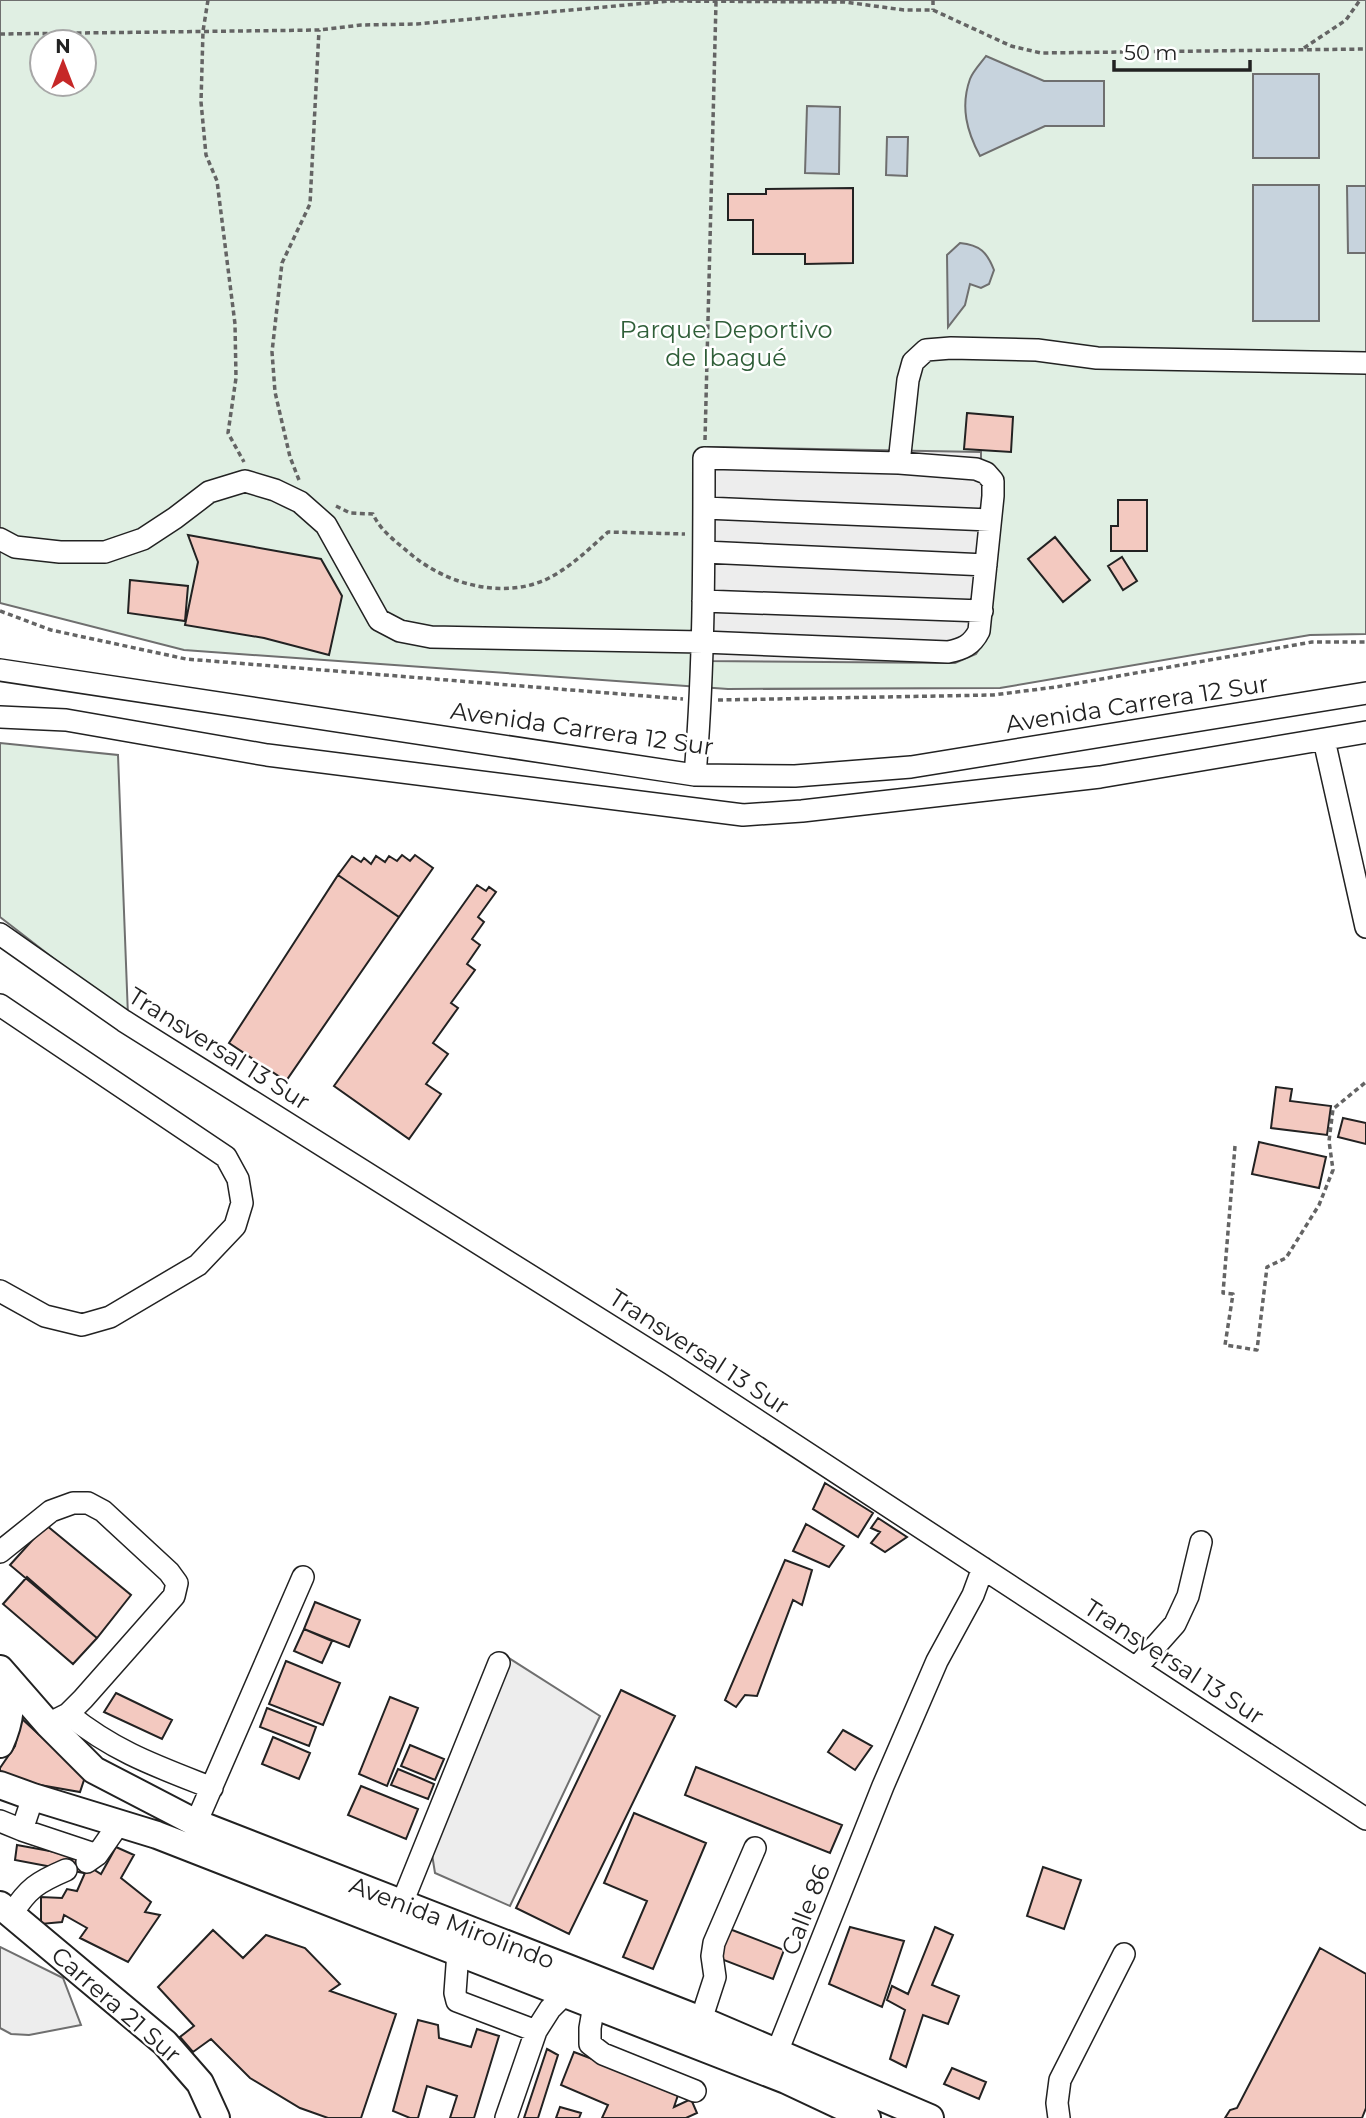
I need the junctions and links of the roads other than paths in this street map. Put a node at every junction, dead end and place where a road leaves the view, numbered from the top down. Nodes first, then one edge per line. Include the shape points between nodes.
1 (1366, 363) edge
2 (900, 463) junction
3 (705, 508) junction
4 (990, 520) junction
5 (0, 539) edge
6 (699, 543) junction
7 (986, 565) junction
8 (703, 601) junction
9 (982, 611) junction
10 (703, 642) junction
11 (0, 670) edge
12 (1366, 692) edge
13 (0, 717) edge
14 (1366, 732) edge
15 (1324, 740) junction
16 (695, 775) junction
17 (1366, 927) edge
18 (0, 934) edge
19 (0, 1004) edge
20 (0, 1292) edge
21 (1202, 1542) dead end
22 (0, 1552) edge
23 (983, 1568) junction
24 (303, 1577) dead end
25 (499, 1663) dead end
26 (1136, 1668) junction
27 (4, 1673) edge
28 (58, 1719) junction
29 (0, 1744) edge
30 (0, 1785) edge
31 (212, 1788) junction
32 (33, 1797) junction
33 (1366, 1819) edge
34 (0, 1821) edge
35 (120, 1822) junction
36 (196, 1823) junction
37 (22, 1830) junction
38 (755, 1848) dead end
39 (66, 1870) dead end
40 (402, 1903) junction
41 (5, 1910) edge
42 (458, 1952) junction
43 (1124, 1954) dead end
44 (565, 1994) junction
45 (594, 2006) junction
46 (701, 2020) junction
47 (536, 2031) junction
48 (777, 2052) junction
49 (695, 2091) dead end
50 (216, 2118) edge
51 (506, 2118) edge
52 (867, 2118) edge
53 (930, 2118) edge
54 (1059, 2118) edge

1 - 2 street via 926,350 913,362 908,380
2 - 3 street via 704,458
2 - 4 street via 986,473 993,481
3 - 4 street
3 - 6 street
4 - 7 street
5 - 10 street via 15,547 105,552 143,538 209,492 245,481 300,502 326,525 379,620 400,631 431,637
6 - 7 street
6 - 8 street
7 - 9 street
8 - 9 street
8 - 10 street
9 - 10 street via 975,639 963,649 948,652
10 - 16 street
11 - 16 street, Avenida Carrera 12 Sur
12 - 16 street, Avenida Carrera 12 Sur via 911,767 795,776
13 - 15 street via 66,720 267,755 743,815 1100,777
14 - 15 street
15 - 17 street
18 - 23 street, Transversal 13 Sur via 124,1021 671,1364
19 - 20 street via 226,1157 239,1179 242,1203 235,1226 198,1265 110,1317 82,1325 45,1316
21 - 26 street via 1188,1596 1175,1624
22 - 28 street via 51,1511 88,1503 103,1511 177,1583 174,1595
23 - 26 street, Transversal 13 Sur
23 - 48 street, Calle 86 via 883,1786
24 - 31 street
25 - 40 street
26 - 33 street, Transversal 13 Sur
27 - 28 main road, Avenida Mirolindo
27 - 29 main road via 11,1714
28 - 31 street via 138,1760
28 - 36 main road, Avenida Mirolindo via 94,1770
30 - 32 main road, Avenida Mirolindo
31 - 36 street
32 - 35 main road, Avenida Mirolindo
32 - 37 street
34 - 37 street
35 - 37 street via 92,1858
35 - 42 main road, Avenida Mirolindo
36 - 40 main road, Avenida Mirolindo
38 - 46 street via 714,1943 715,1977
39 - 41 street via 38,1882
40 - 46 main road, Avenida Mirolindo
41 - 50 main road, Carrera 21 Sur via 164,2043 200,2083
42 - 44 main road, Avenida Mirolindo
42 - 47 street via 457,2001
43 - 54 street via 1060,2080
44 - 45 main road, Avenida Mirolindo
44 - 47 street
45 - 49 street via 590,2044 603,2054
45 - 52 main road, Avenida Mirolindo via 786,2080
46 - 48 main road, Avenida Mirolindo
47 - 51 street
48 - 53 main road, Avenida Mirolindo

